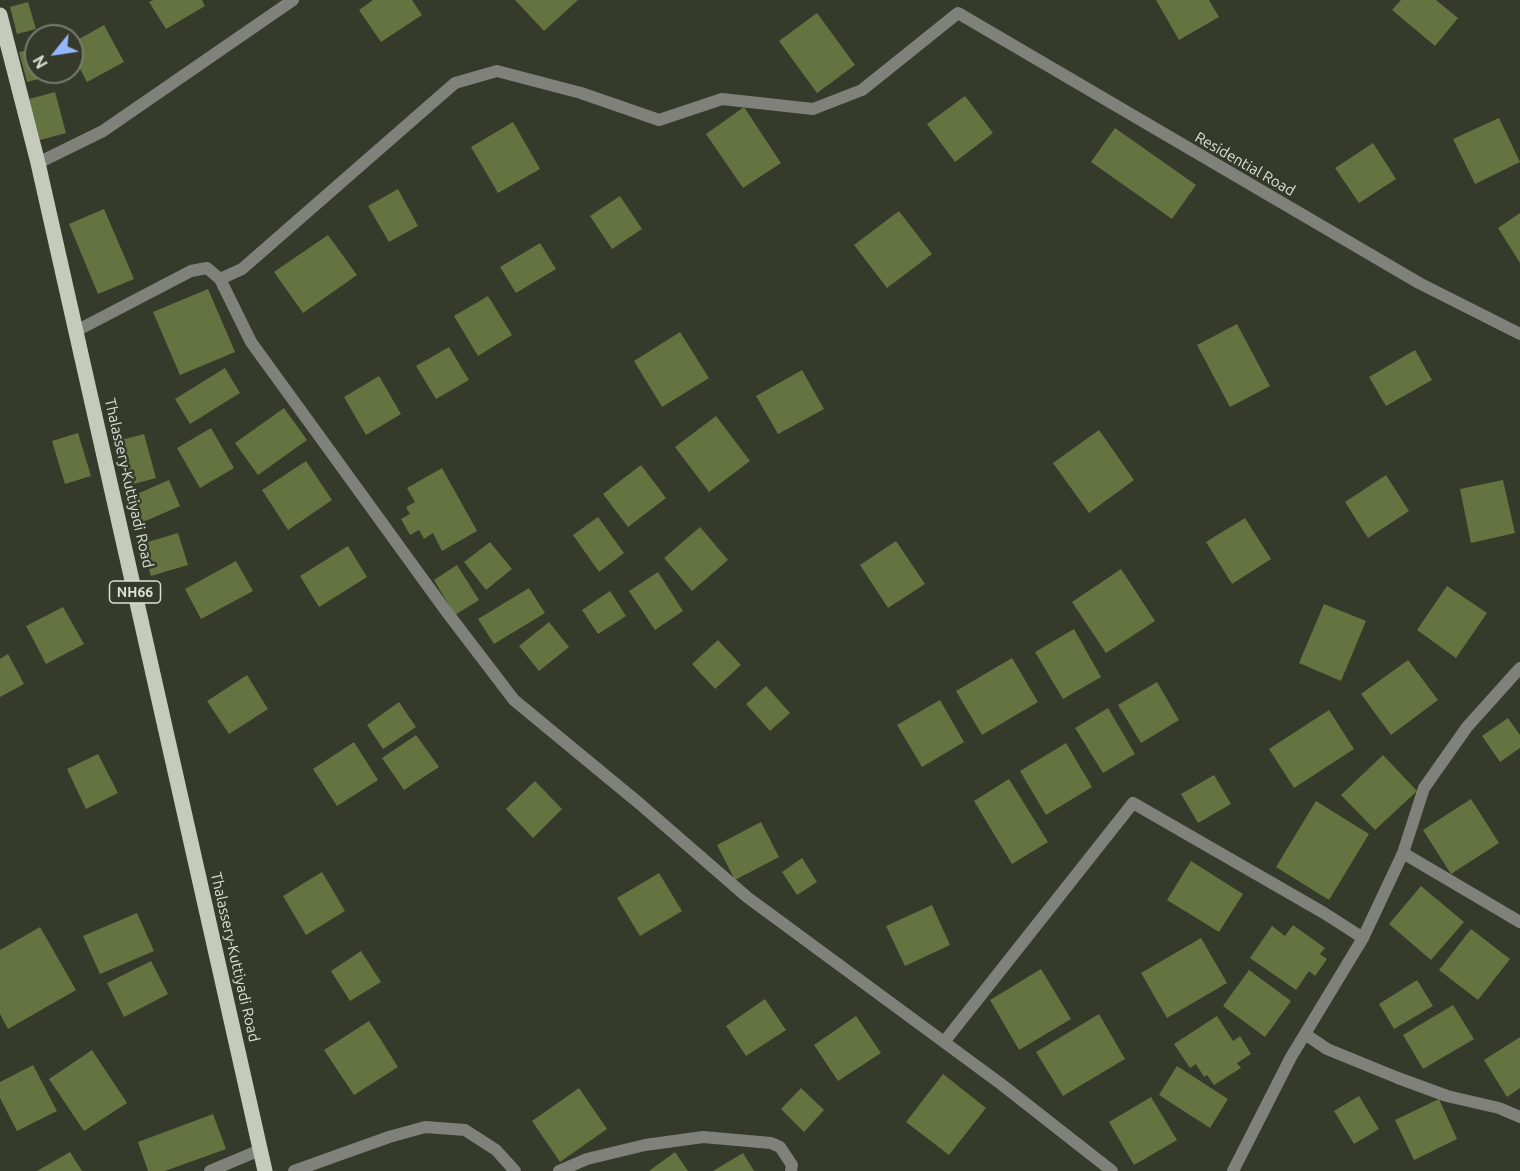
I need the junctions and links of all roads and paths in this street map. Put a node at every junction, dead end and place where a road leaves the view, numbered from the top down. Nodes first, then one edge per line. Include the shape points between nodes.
1 (293, 0) edge
2 (0, 15) edge
3 (38, 163) junction
4 (220, 279) junction
5 (76, 331) junction
6 (1520, 334) edge
7 (1520, 668) edge
8 (1403, 853) junction
9 (1520, 922) edge
10 (1363, 938) junction
11 (1305, 1034) junction
12 (944, 1042) junction
13 (1520, 1117) edge
14 (260, 1150) junction
15 (210, 1171) edge
16 (265, 1171) edge
17 (294, 1171) edge
18 (515, 1171) edge
19 (559, 1171) edge
20 (791, 1171) edge
21 (1112, 1171) edge
22 (1233, 1171) edge

1 - 3 street via 103,131
2 - 3 main road, Thalassery-Kuttiyadi Road / NH66
3 - 5 main road, Thalassery-Kuttiyadi Road / NH66
4 - 5 street via 207,268 191,271
4 - 6 street, Residential Road via 242,268 455,83 497,71 581,93 659,120 722,99 813,109 862,90 958,13 1419,283
4 - 12 street via 250,342 514,700 747,897
5 - 14 main road, Thalassery-Kuttiyadi Road / NH66
7 - 8 street via 1467,727 1424,788
8 - 9 street
8 - 10 street
10 - 11 street
10 - 12 street via 1134,803
11 - 13 street via 1327,1050 1398,1078
11 - 22 street
12 - 21 street
14 - 15 street
14 - 16 main road, Thalassery-Kuttiyadi Road / NH66
17 - 18 street via 425,1127 465,1130 496,1149
19 - 20 street via 587,1159 645,1144 703,1137 771,1143 780,1147 792,1165

